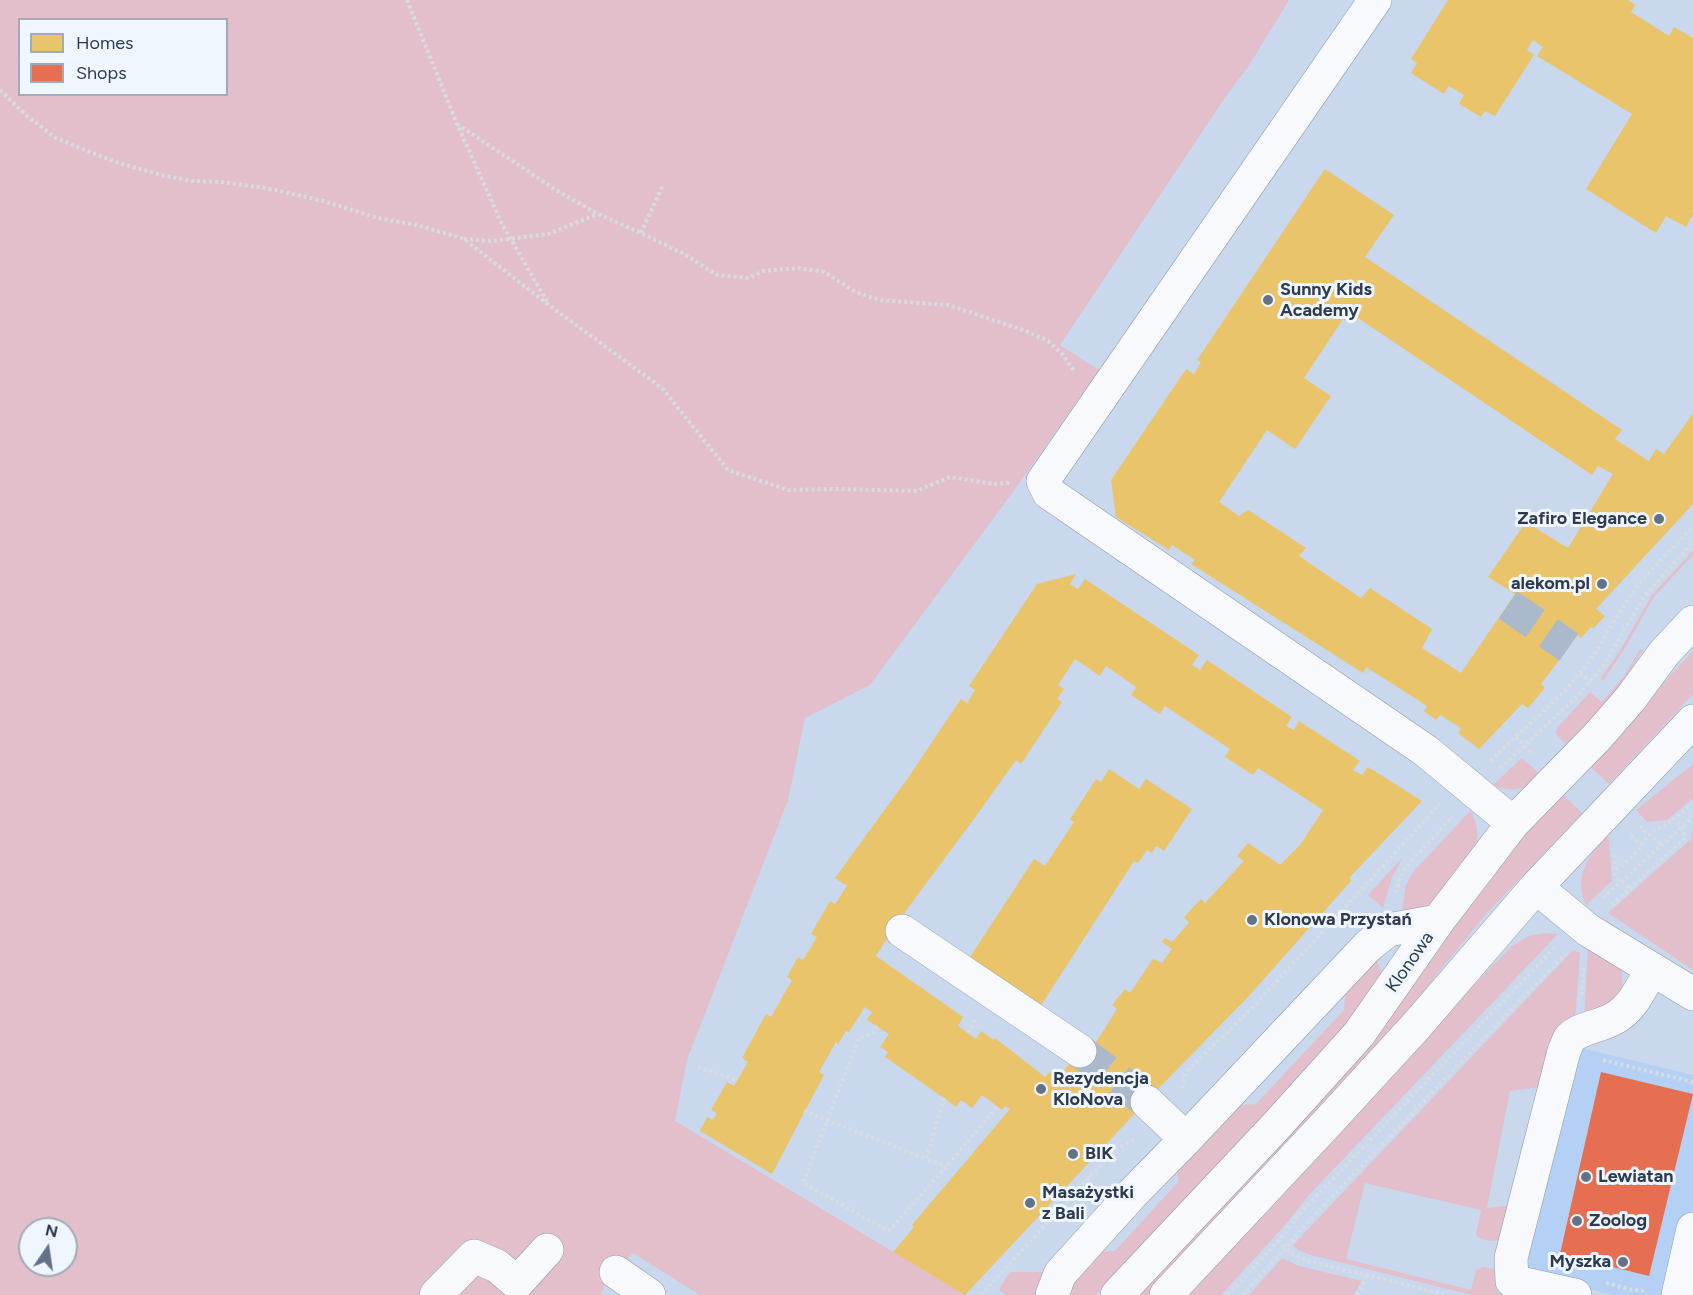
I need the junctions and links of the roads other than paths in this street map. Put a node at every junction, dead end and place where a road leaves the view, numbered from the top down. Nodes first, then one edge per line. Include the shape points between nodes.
1 (1375, 0) edge
2 (1693, 622) edge
3 (1693, 721) edge
4 (1513, 823) junction
5 (1536, 887) junction
6 (1438, 921) junction
7 (902, 931) dead end
8 (1652, 970) junction
9 (1693, 994) edge
10 (1080, 1051) tunnel mouth
11 (1693, 1229) edge
12 (547, 1250) dead end
13 (616, 1272) dead end
14 (512, 1289) edge
15 (436, 1295) edge
16 (649, 1295) edge
17 (1052, 1295) edge
18 (1117, 1295) edge
19 (1166, 1295) edge
20 (1575, 1295) edge
21 (1678, 1295) edge

1 - 4 street via 1043,481 1049,493 1426,751
2 - 4 street, Klonowa via 1598,736
3 - 5 street
4 - 6 street, Klonowa
5 - 8 street via 1588,930
5 - 19 street via 1417,1025
6 - 17 street via 1388,930 1166,1120 1132,1194 1060,1274
6 - 18 street, Klonowa via 1359,1034
7 - 10 street
8 - 9 street
8 - 20 street via 1618,1016 1578,1032 1564,1051 1511,1258 1512,1281
11 - 21 street
12 - 14 street
13 - 16 street
14 - 15 street via 497,1266 474,1256

